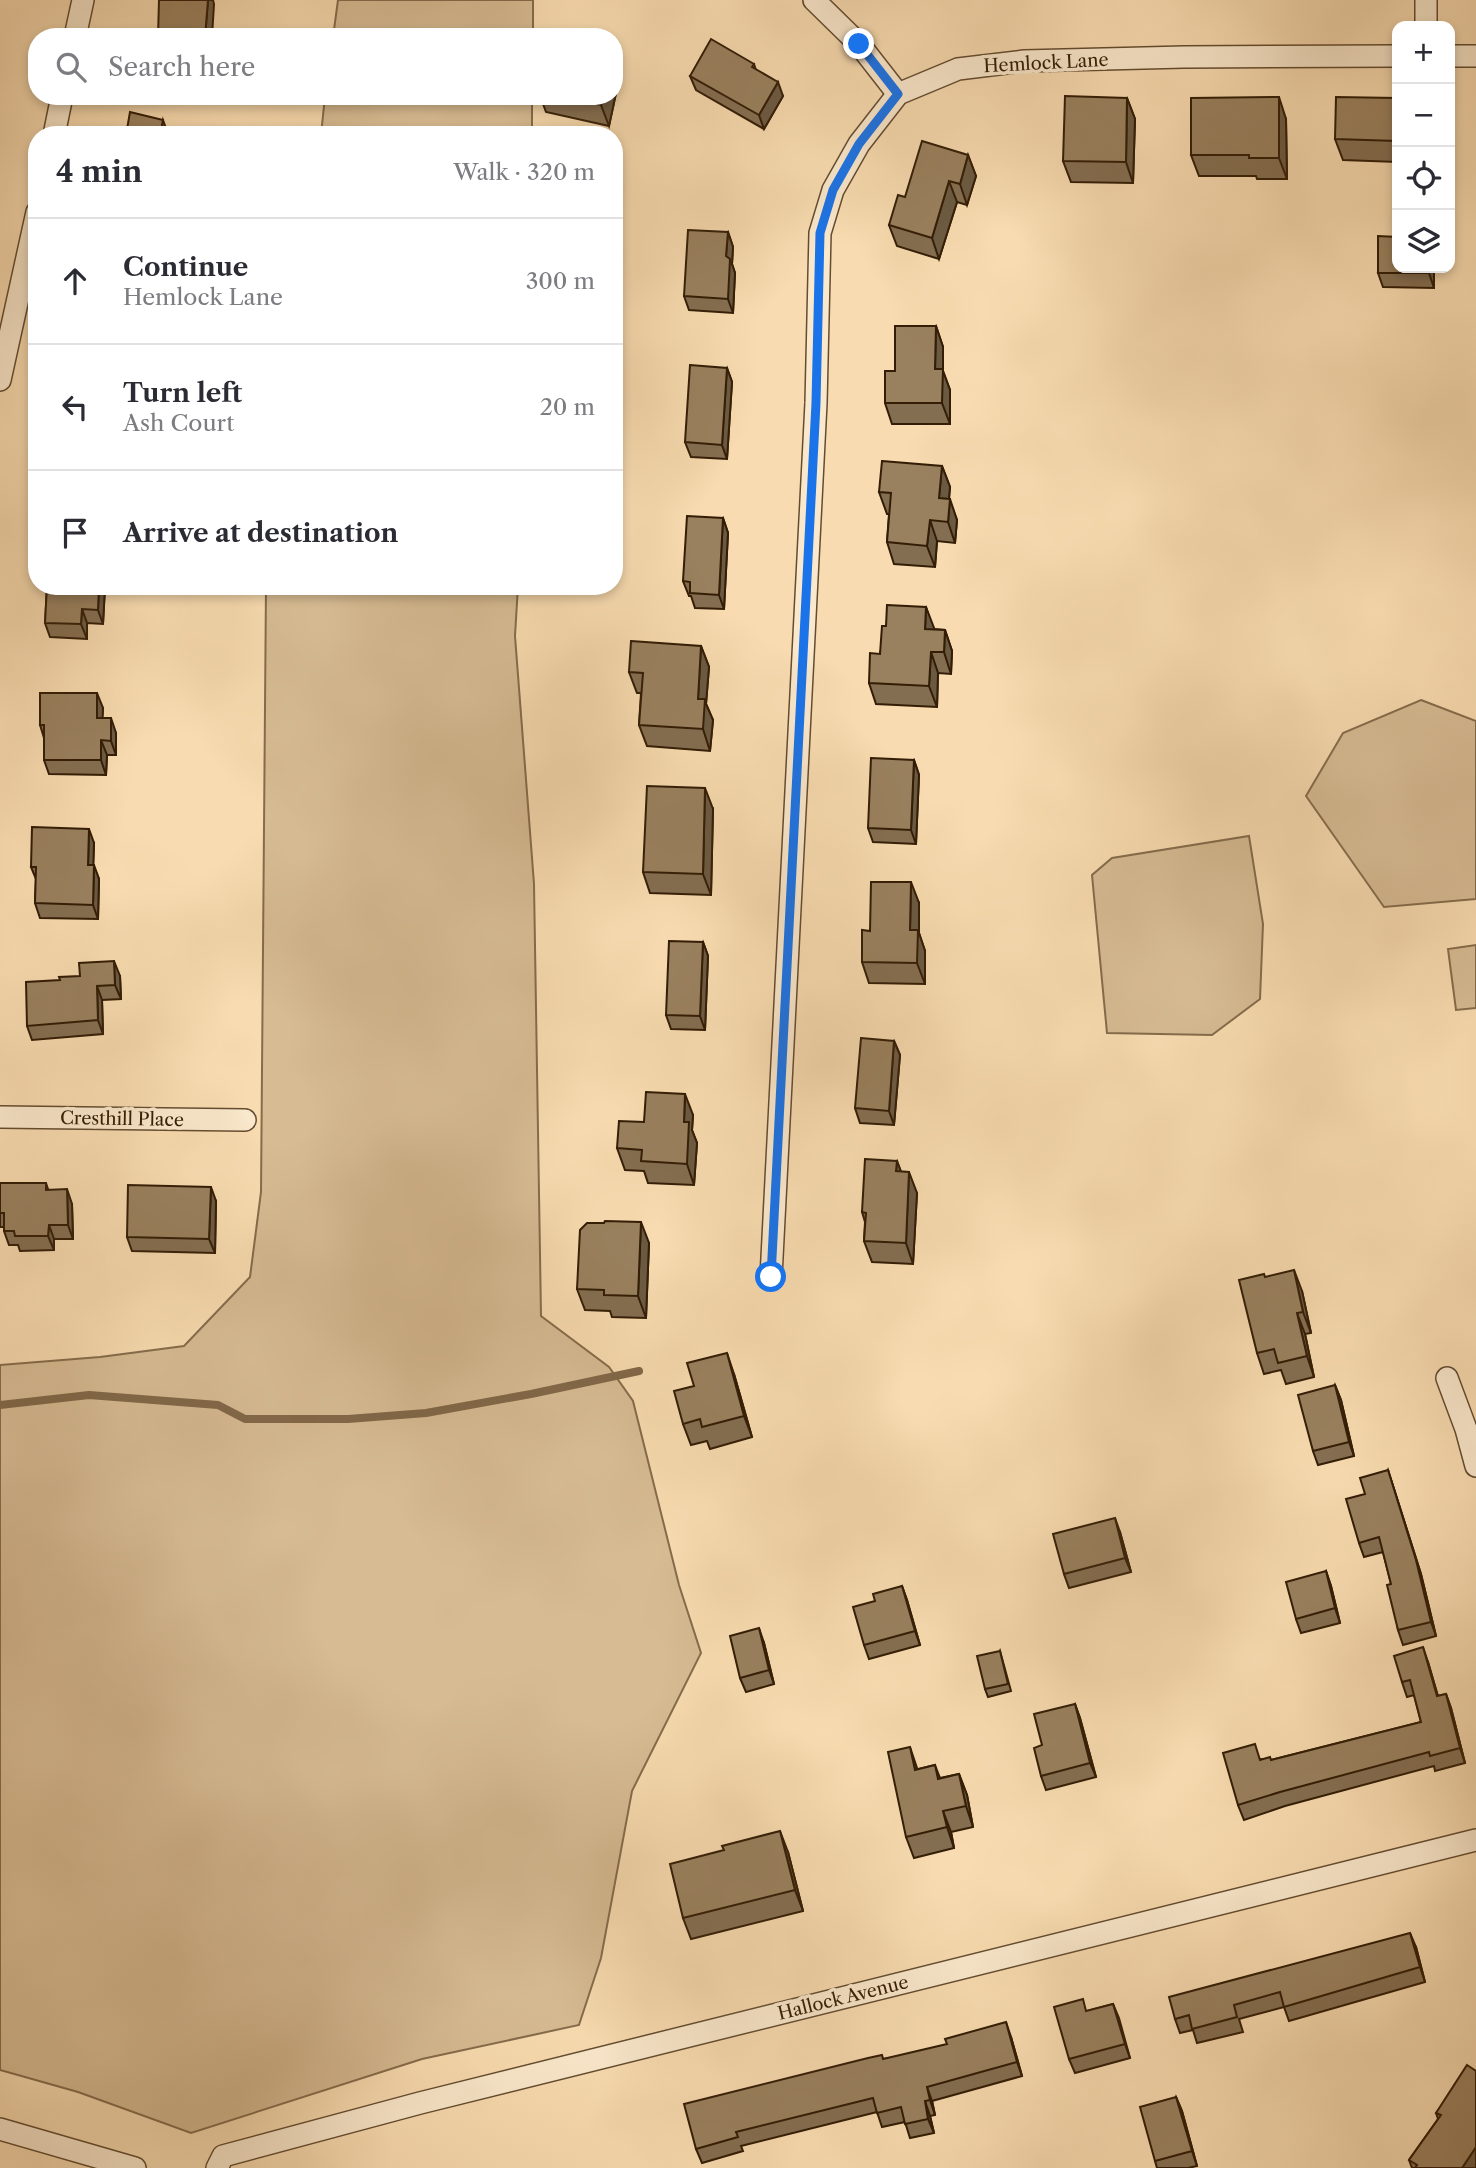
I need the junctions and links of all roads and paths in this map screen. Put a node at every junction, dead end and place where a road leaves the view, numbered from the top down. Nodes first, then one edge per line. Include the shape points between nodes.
1 (83, 0) edge
2 (814, 0) edge
3 (1426, 0) edge
4 (1426, 21) edge
5 (77, 28) edge
6 (1392, 56) edge
7 (1455, 56) edge
8 (1476, 56) edge
9 (898, 94) junction
10 (60, 105) edge
11 (56, 126) edge
12 (28, 253) edge
13 (0, 380) edge
14 (0, 1117) edge
15 (244, 1121) dead end
16 (771, 1277) dead end
17 (1447, 1378) dead end
18 (1476, 1466) edge
19 (1476, 1840) edge
20 (0, 2129) edge
21 (135, 2168) edge
22 (217, 2168) edge

1 - 5 street
2 - 9 street via 859,44
3 - 4 street
6 - 9 street, Hemlock Lane via 1024,61 958,69
7 - 8 street
9 - 16 street, Hemlock Lane via 859,144 833,190 820,233 816,403
10 - 11 street
12 - 13 street
14 - 15 street, Cresthill Place
17 - 18 street
19 - 22 street, Hallock Avenue via 420,2103 223,2156
20 - 21 street

